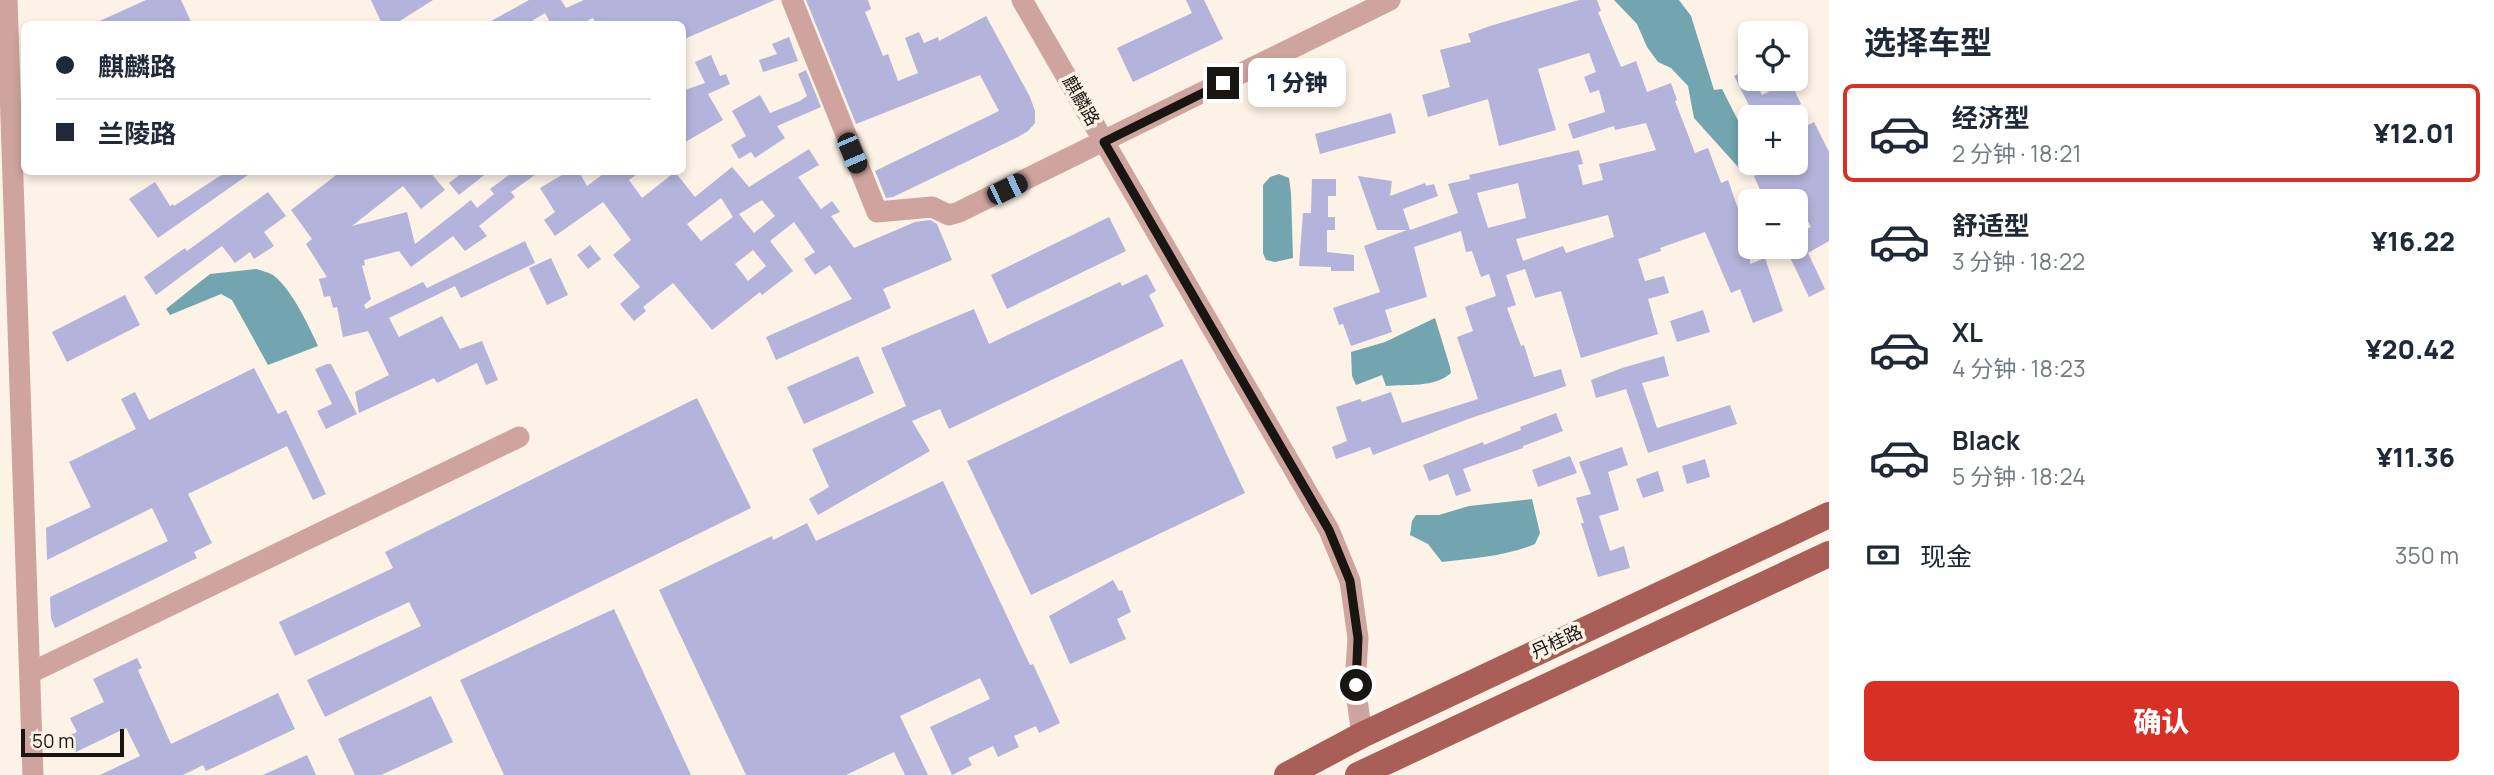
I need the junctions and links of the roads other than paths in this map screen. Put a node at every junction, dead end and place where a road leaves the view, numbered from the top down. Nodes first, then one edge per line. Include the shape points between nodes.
1 (7, 0) edge
2 (792, 0) edge
3 (1023, 0) edge
4 (1391, 0) edge
5 (1104, 142) junction
6 (520, 437) dead end
7 (1829, 515) edge
8 (1829, 554) edge
9 (30, 673) junction
10 (1362, 735) junction
11 (33, 775) edge
12 (1287, 775) edge
13 (1359, 775) edge

1 - 9 street
2 - 5 street via 877,212 932,207 949,215 959,212
3 - 5 street, 麒麟路
4 - 5 street
5 - 10 street, 麒麟路 via 1329,530 1350,581 1358,638 1356,685
6 - 9 street
7 - 10 main road, 丹桂路
8 - 13 main road, 丹桂路
9 - 11 street
10 - 12 main road, 丹桂路
10 - 13 main road

